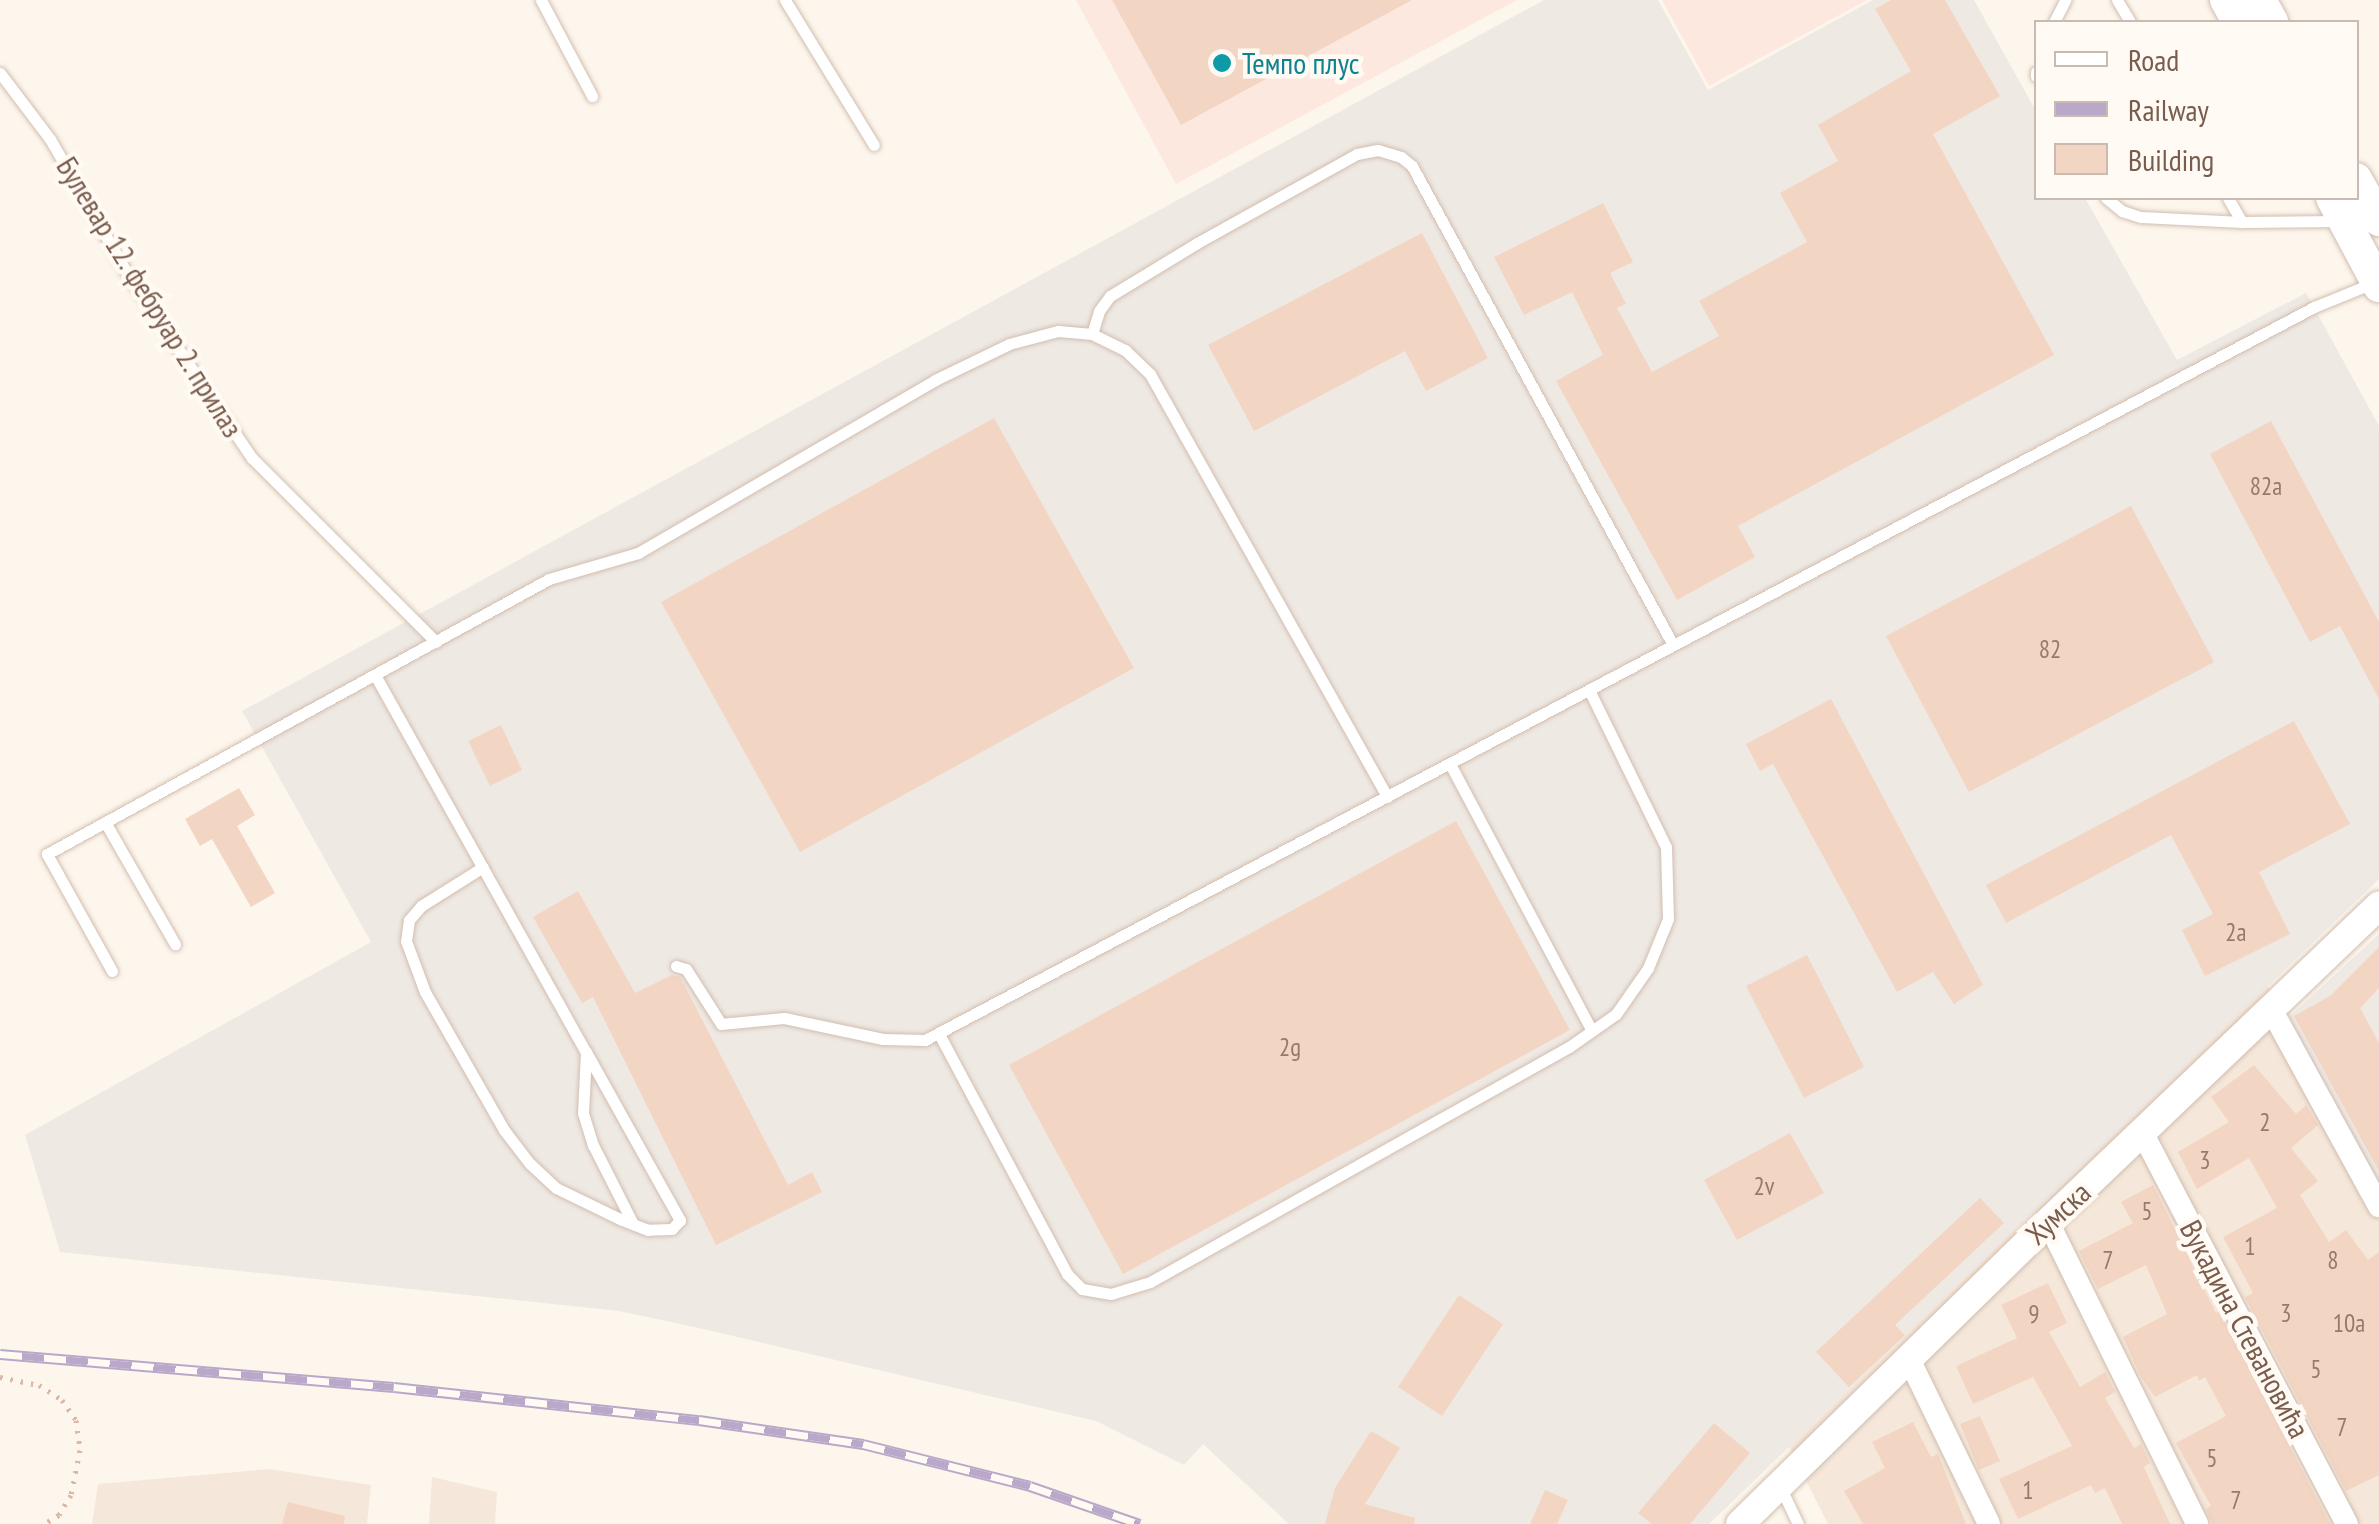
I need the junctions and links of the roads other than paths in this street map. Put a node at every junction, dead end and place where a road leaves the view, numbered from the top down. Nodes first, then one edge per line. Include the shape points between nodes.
1 (541, 0) edge
2 (784, 0) edge
3 (0, 73) edge
4 (592, 96) dead end
5 (874, 145) dead end
6 (2359, 184) edge
7 (2108, 200) edge
8 (2229, 200) edge
9 (2339, 209) edge
10 (2379, 220) edge
11 (2242, 222) junction
12 (2378, 284) edge
13 (1092, 334) junction
14 (436, 642) junction
15 (1674, 645) junction
16 (376, 675) junction
17 (1589, 690) junction
18 (1450, 764) junction
19 (1388, 798) junction
20 (105, 822) junction
21 (483, 867) junction
22 (2379, 906) edge
23 (175, 944) dead end
24 (676, 966) dead end
25 (112, 971) dead end
26 (2271, 1009) junction
27 (1592, 1030) junction
28 (939, 1034) junction
29 (586, 1052) junction
30 (2143, 1134) junction
31 (2379, 1206) edge
32 (2048, 1222) junction
33 (633, 1224) junction
34 (1909, 1358) junction
35 (1780, 1486) junction
36 (1740, 1524) edge
37 (1798, 1524) edge
38 (1990, 1524) edge
39 (2197, 1524) edge
40 (2348, 1524) edge

1 - 4 lane
2 - 5 lane
3 - 14 lane, Булевар 12. фебруар 2. прилаз via 50,138 127,273 252,458
6 - 10 main road
7 - 11 lane via 2141,217
8 - 11 lane
9 - 11 lane
9 - 12 main road
12 - 15 lane via 2314,306
13 - 14 lane via 1058,331 1008,344 638,552 549,580
13 - 15 lane via 1110,296 1196,243 1356,154 1378,150 1401,157 1412,166
13 - 19 lane via 1125,350 1150,374
14 - 16 lane
15 - 17 lane
16 - 20 lane
16 - 21 lane
17 - 18 lane
17 - 27 lane via 1666,848 1668,918 1648,968 1616,1014
18 - 19 lane
18 - 27 lane
19 - 28 lane
20 - 23 lane
20 - 25 lane via 47,854
21 - 29 lane
21 - 33 lane via 409,920 406,941 425,992 530,1164 556,1188
22 - 26 street, Хумска
24 - 28 lane via 686,969 721,1024 784,1018 883,1039
26 - 30 street, Хумска
26 - 31 street
27 - 28 lane via 1150,1282 1110,1294 1082,1290 1067,1274
29 - 33 lane via 584,1113
29 - 33 lane via 680,1220 660,1232
30 - 32 street, Хумска
30 - 40 street, Вукадина Стевановића
32 - 34 street, Хумска
32 - 39 street
34 - 35 street, Хумска
34 - 38 street
35 - 36 street, Хумска
35 - 37 lane

